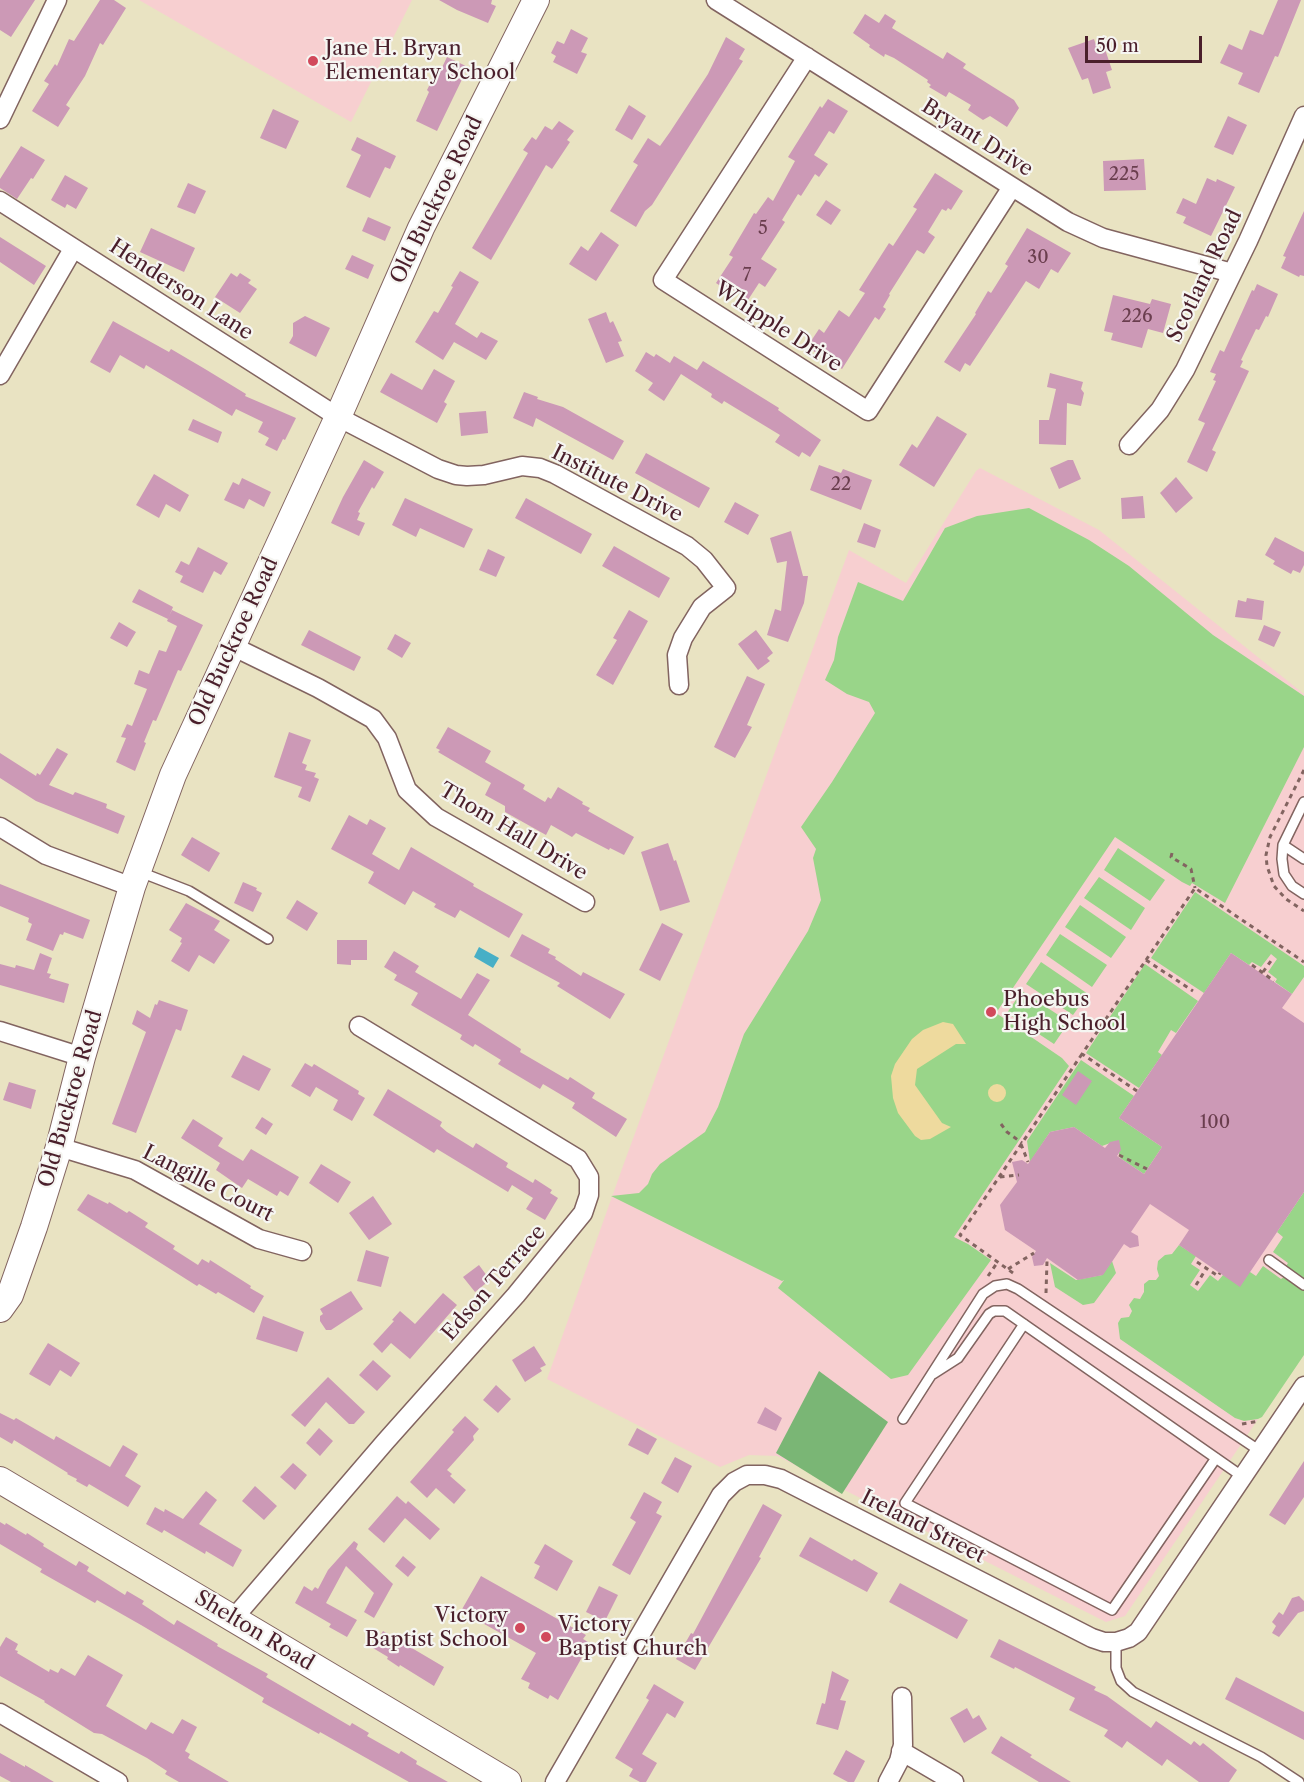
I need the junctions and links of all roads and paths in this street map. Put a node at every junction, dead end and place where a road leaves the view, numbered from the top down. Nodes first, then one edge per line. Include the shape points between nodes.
1 (57, 0) edge
2 (536, 0) edge
3 (716, 0) edge
4 (807, 57) junction
5 (1304, 116) edge
6 (0, 118) edge
7 (1012, 187) junction
8 (0, 201) edge
9 (73, 249) junction
10 (1232, 273) junction
11 (0, 375) edge
12 (338, 417) junction
13 (1129, 445) dead end
14 (232, 646) junction
15 (679, 685) dead end
16 (1304, 802) edge
17 (0, 827) edge
18 (1283, 845) junction
19 (1172, 853) dead end
20 (1304, 859) edge
21 (135, 879) junction
22 (1195, 888) junction
23 (1304, 894) edge
24 (585, 902) dead end
25 (268, 939) dead end
26 (1273, 958) dead end
27 (1146, 960) junction
28 (1304, 962) edge
29 (1252, 965) dead end
30 (1263, 972) junction
31 (1274, 981) dead end
32 (1193, 991) dead end
33 (359, 1026) dead end
34 (0, 1030) edge
35 (1082, 1054) junction
36 (82, 1057) junction
37 (1137, 1091) dead end
38 (1000, 1124) dead end
39 (1022, 1143) junction
40 (59, 1147) junction
41 (1119, 1155) dead end
42 (1028, 1162) dead end
43 (1147, 1169) dead end
44 (1019, 1175) dead end
45 (998, 1177) junction
46 (302, 1251) dead end
47 (1034, 1252) dead end
48 (1269, 1260) dead end
49 (1047, 1261) dead end
50 (1197, 1262) dead end
51 (997, 1263) dead end
52 (1008, 1269) dead end
53 (1207, 1269) junction
54 (1220, 1273) dead end
55 (1196, 1285) dead end
56 (1304, 1285) edge
57 (1046, 1294) dead end
58 (0, 1309) edge
59 (1024, 1324) junction
60 (932, 1374) junction
61 (1304, 1386) edge
62 (903, 1419) dead end
63 (1260, 1451) junction
64 (1216, 1458) junction
65 (1243, 1477) junction
66 (0, 1480) edge
67 (233, 1619) junction
68 (1116, 1642) junction
69 (903, 1697) dead end
70 (0, 1713) edge
71 (901, 1751) junction
72 (498, 1780) edge
73 (118, 1782) edge
74 (555, 1782) edge
75 (888, 1782) edge
76 (954, 1782) edge
77 (1299, 1782) edge

1 - 6 street
2 - 12 street, Old Buckroe Road via 421,228
3 - 4 street, Bryant Drive
4 - 7 street, Bryant Drive
4 - 7 street, Whipple Drive via 663,280 858,405 868,411
5 - 10 street, Scotland Road
7 - 10 street, Bryant Drive via 1068,222 1103,238
8 - 9 street, Henderson Lane
9 - 11 street
9 - 12 street, Henderson Lane
10 - 13 street, Scotland Road via 1172,393
12 - 14 street, Old Buckroe Road
12 - 15 street, Institute Drive via 456,475 484,475 522,466 540,468 687,546 726,588 702,607 682,638 677,655
14 - 21 street, Old Buckroe Road via 173,775
14 - 24 street, Thom Hall Drive via 373,719 387,738 407,790 436,817
16 - 18 lane
17 - 21 street via 46,855
18 - 20 lane
18 - 23 lane via 1284,874
19 - 22 path via 1191,870
21 - 25 lane via 189,891
21 - 36 street, Old Buckroe Road
22 - 27 path
22 - 28 path
26 - 30 path
27 - 32 path
27 - 35 path
29 - 30 path
30 - 31 path
33 - 67 street, Edson Terrace via 578,1159 589,1177 589,1195 583,1213 516,1294
34 - 36 street
35 - 37 path
35 - 39 path
36 - 40 street, Old Buckroe Road
38 - 39 path
39 - 42 path
39 - 45 path
40 - 46 street, Langille Court via 135,1170 259,1239
40 - 58 street, Old Buckroe Road via 10,1295
41 - 43 path
44 - 45 path
45 - 51 path via 960,1235
47 - 52 path
48 - 56 lane
49 - 57 path
50 - 53 path
53 - 54 path via 1218,1276
53 - 55 path
59 - 60 lane via 1005,1311 994,1311 958,1358
59 - 64 lane
59 - 64 lane via 905,1503 1112,1610
60 - 62 lane
60 - 63 lane via 983,1294 1007,1284
61 - 63 street
63 - 65 street
64 - 65 lane
65 - 68 street via 1138,1632
66 - 67 street, Shelton Road
67 - 72 street, Shelton Road
68 - 74 street, Ireland Street via 1092,1638 781,1479 765,1474 747,1475 721,1495
68 - 77 lane via 1116,1668 1121,1681 1133,1692 1262,1757
69 - 71 street
70 - 73 street
71 - 75 street
71 - 76 street

